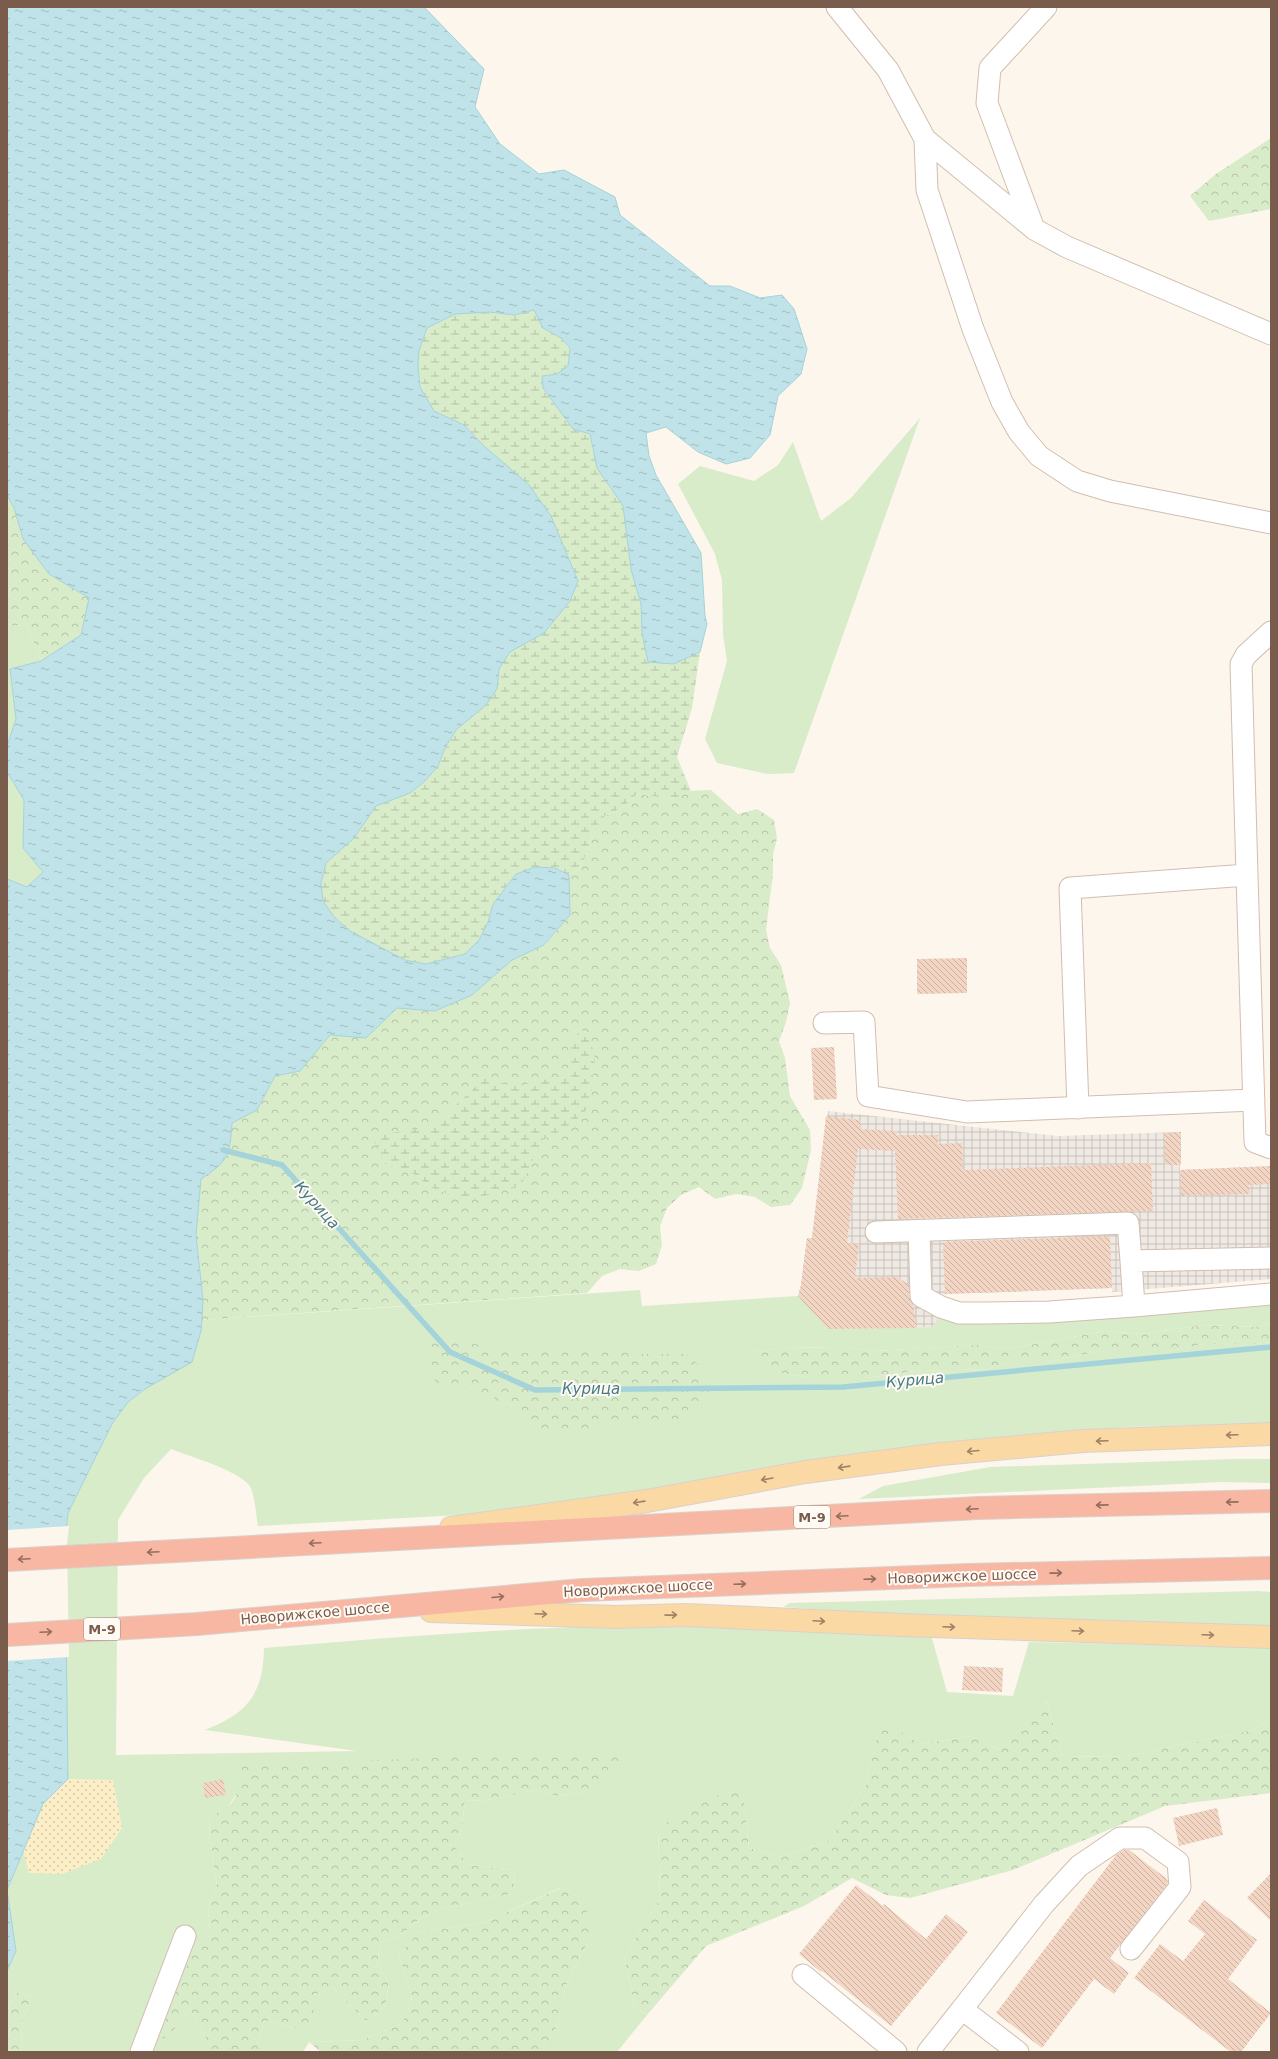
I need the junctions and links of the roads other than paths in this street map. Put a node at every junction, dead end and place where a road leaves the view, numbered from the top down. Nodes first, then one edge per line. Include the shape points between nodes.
1 (838, 7) edge
2 (1046, 7) edge
3 (925, 139) junction
4 (1034, 228) junction
5 (1271, 334) edge
6 (1271, 523) edge
7 (1271, 632) edge
8 (1247, 875) junction
9 (824, 1023) dead end
10 (1254, 1100) junction
11 (1078, 1108) junction
12 (1271, 1148) edge
13 (919, 1231) junction
14 (876, 1232) dead end
15 (1271, 1258) edge
16 (1131, 1261) junction
17 (1271, 1294) edge
18 (1134, 1306) junction
19 (1271, 1434) edge
20 (1271, 1502) edge
21 (354, 1541) junction
22 (7, 1560) edge
23 (1271, 1568) edge
24 (362, 1609) junction
25 (7, 1635) edge
26 (1271, 1637) edge
27 (184, 1936) dead end
28 (1130, 1949) dead end
29 (803, 1975) dead end
30 (962, 2009) junction
31 (141, 2052) edge
32 (896, 2052) edge
33 (928, 2052) edge
34 (1018, 2052) edge

1 - 3 street via 888,70
2 - 4 street via 990,68 987,103
3 - 4 street
3 - 6 street via 927,190 973,329 1002,402 1019,432 1039,456 1077,481 1110,491
4 - 5 street via 1067,247
7 - 8 street via 1246,655 1241,664
8 - 10 street
8 - 11 street via 1070,888
9 - 11 street via 864,1022 868,1096 967,1112
10 - 11 street
10 - 12 street via 1255,1142
13 - 14 street
13 - 16 street via 1128,1223
13 - 18 street via 921,1296 941,1307 959,1313 986,1313
15 - 16 street
16 - 18 street
17 - 18 street
19 -> 21 main road, М-9 via 1083,1441 941,1454 805,1472 647,1501
20 -> 21 highway, М-9 via 978,1508
21 -> 22 highway, М-9
24 -> 23 highway, Новорижское шоссе / М-9 via 583,1590 968,1575
25 -> 24 highway, Новорижское шоссе / М-9 via 197,1624
24 -> 26 main road, М-9 via 616,1617 686,1615
27 - 31 street
28 - 30 street via 1180,1887 1178,1862 1145,1838 1120,1838 1079,1866 1044,1904
29 - 32 street
30 - 33 street
30 - 34 street

